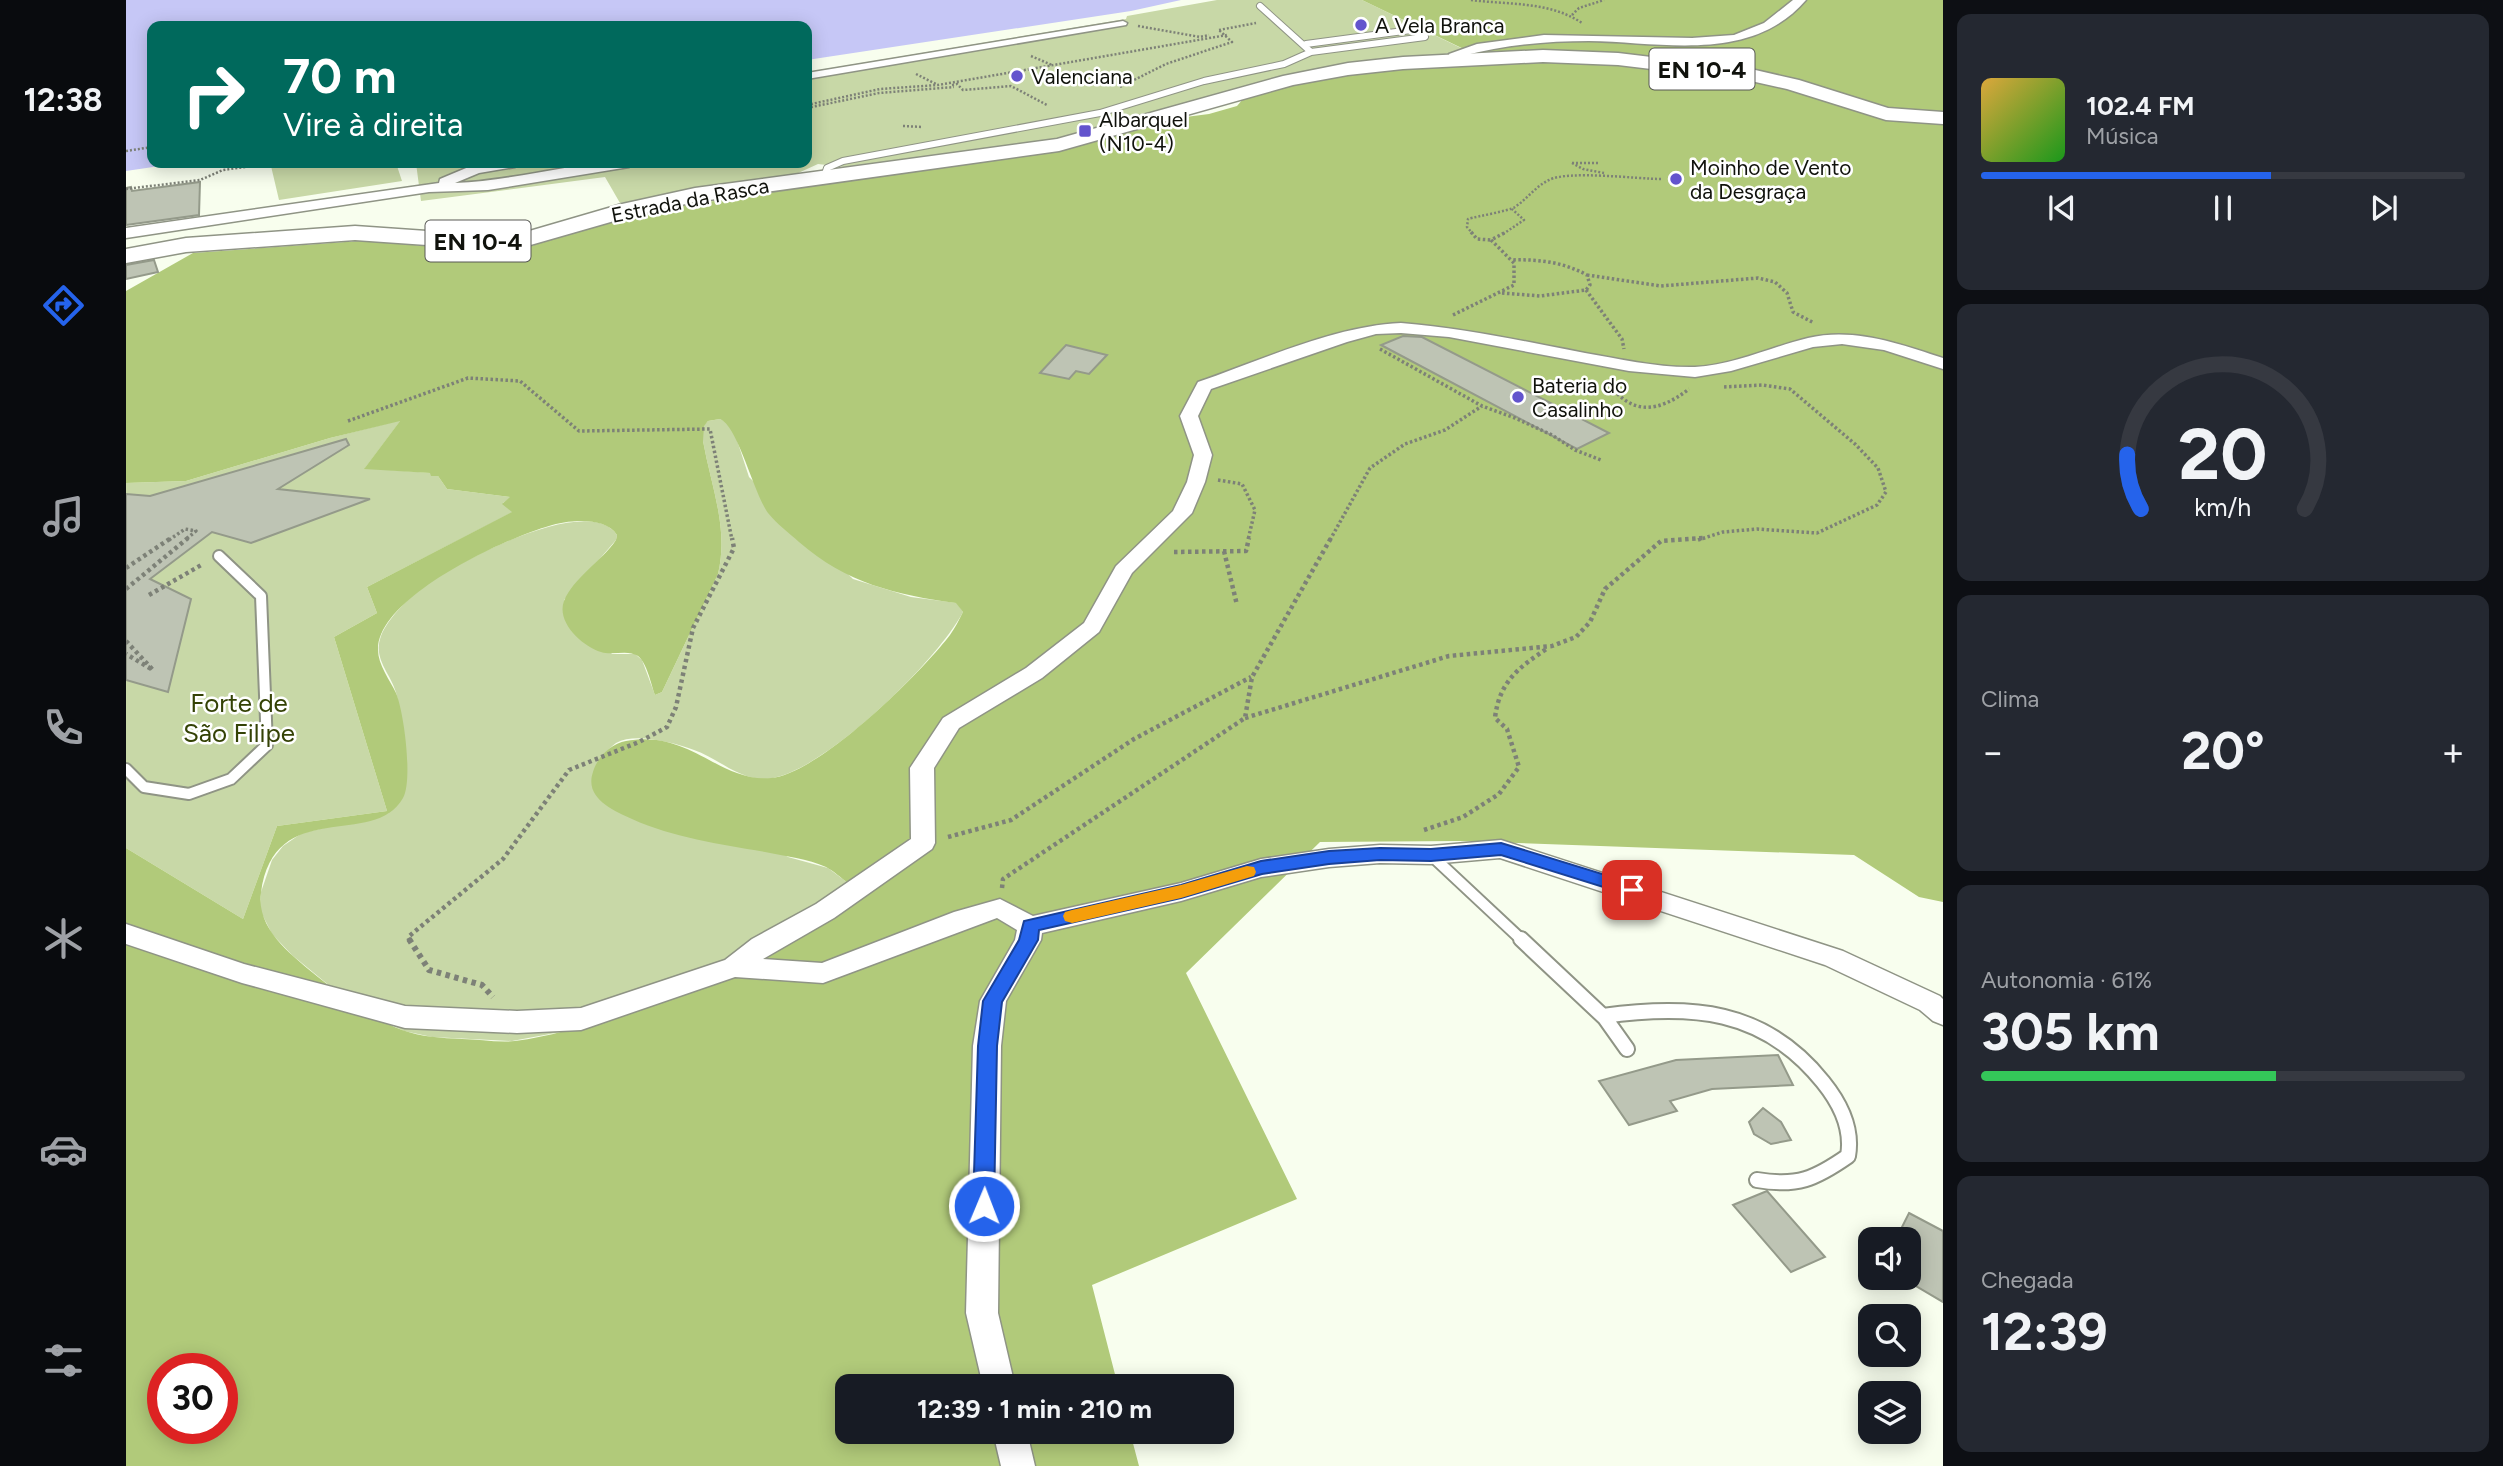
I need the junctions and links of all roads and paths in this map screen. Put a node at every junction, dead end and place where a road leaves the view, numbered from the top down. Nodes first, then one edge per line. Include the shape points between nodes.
1 (1471, 0) edge
2 (1604, 0) edge
3 (1800, 0) edge
4 (1260, 6) dead end
5 (1274, 19) junction
6 (1123, 23) joint
7 (1225, 34) junction
8 (1306, 44) junction
9 (1311, 52) junction
10 (1456, 59) junction
11 (812, 75) edge
12 (938, 85) junction
13 (959, 87) junction
14 (1120, 87) dead end
15 (812, 106) edge
16 (812, 106) edge
17 (1058, 110) dead end
18 (1943, 118) edge
19 (147, 148) edge
20 (126, 151) edge
21 (1599, 163) dead end
22 (237, 168) edge
23 (482, 168) edge
24 (598, 168) edge
25 (1605, 175) junction
26 (824, 177) junction
27 (1662, 180) dead end
28 (429, 188) junction
29 (126, 190) edge
30 (1512, 209) junction
31 (126, 233) edge
32 (1491, 240) junction
33 (126, 256) edge
34 (1511, 260) junction
35 (1587, 275) junction
36 (1586, 290) junction
37 (1501, 293) junction
38 (1422, 329) junction
39 (1842, 339) junction
40 (1377, 347) dead end
41 (1594, 361) junction
42 (1943, 365) edge
43 (1629, 366) junction
44 (1696, 377) junction
45 (1482, 406) junction
46 (348, 421) dead end
47 (1601, 460) dead end
48 (1198, 477) junction
49 (1224, 551) junction
50 (1142, 552) junction
51 (219, 556) joint
52 (126, 568) edge
53 (126, 589) edge
54 (149, 595) dead end
55 (1237, 605) dead end
56 (126, 641) edge
57 (1552, 646) junction
58 (126, 654) edge
59 (1252, 677) junction
60 (1245, 718) junction
61 (126, 769) edge
62 (923, 843) junction
63 (1380, 854) junction
64 (1431, 855) junction
65 (1000, 908) junction
66 (1030, 926) junction
67 (126, 934) edge
68 (734, 967) junction
69 (1943, 1014) edge
70 (1603, 1016) junction
71 (517, 1022) junction
72 (1627, 1049) dead end
73 (1757, 1180) dead end
74 (996, 1374) edge
75 (1013, 1444) edge
76 (1018, 1466) edge

1 - 2 path via 1541,6 1572,15
3 - 10 street via 1758,32 1741,37 1536,39 1455,54
4 - 5 lane
5 - 7 path via 1219,30
5 - 8 lane
6 - 7 path via 1200,37
6 - 11 street
7 - 12 path
7 - 14 path via 1231,42 1166,64
8 - 9 lane
8 - 9 lane via 1411,30 1424,37
9 - 26 lane via 1284,64 1204,81 1100,113 843,161 827,169
10 - 18 main road, EN 10-4 via 1583,56 1730,72 1784,81 1886,114
10 - 26 main road, Estrada da Rasca / EN 10-4 via 1308,76 1049,147
12 - 13 path
12 - 15 path via 880,89
13 - 16 path via 879,93
13 - 17 path via 1011,86
19 - 20 path
21 - 25 path via 1572,163
22 - 29 path via 200,180
23 - 28 street
24 - 28 street via 488,186
25 - 27 path
25 - 30 path via 1550,179
26 - 33 main road, Estrada da Rasca / EN 10-4 via 668,200 527,239 307,235 228,240
28 - 31 street
30 - 32 path via 1524,220
30 - 32 path via 1468,219 1467,227 1477,239
32 - 34 path
34 - 35 path via 1561,265
34 - 37 path via 1514,285
35 - 36 path via 1590,285
35 - 39 path via 1604,274 1662,287 1762,277 1778,284 1792,301 1793,312
36 - 37 path via 1540,296
36 - 43 path via 1622,339
37 - 38 path
38 - 41 street
38 - 48 street via 1376,330 1341,338 1204,386 1189,416 1203,455
39 - 42 street via 1887,345
39 - 44 street via 1812,342
40 - 45 path
41 - 43 street
41 - 44 path via 1622,400 1632,406 1658,405 1681,396
43 - 44 street
44 - 57 path via 1730,389 1790,388 1878,468 1886,492 1877,505 1817,533 1757,529 1661,541 1605,589 1590,622 1576,637
45 - 47 path
45 - 59 path via 1444,430 1405,443 1370,468
46 - 71 path via 468,378 520,382 579,431 710,429 734,548 693,628 676,707 667,727 569,770 503,859 408,937 429,970 482,985
48 - 49 path via 1242,484 1255,510 1246,551
48 - 50 street via 1182,513
49 - 50 path
49 - 55 path
50 - 62 street via 1123,570 1092,627 1034,673 951,723 922,768
51 - 54 path
51 - 61 lane via 261,596 267,745 231,779 189,794 144,787
52 - 53 path via 185,529 196,531
56 - 58 path via 153,670
57 - 60 path via 1449,656
57 - 63 path via 1513,670 1495,702 1494,718 1507,729 1519,767 1499,794 1463,817 1394,841
59 - 60 path
59 - 62 path via 1134,739 1011,820
60 - 65 path via 1003,879
62 - 68 street
63 - 64 street
63 - 66 street via 1261,868 1181,892
64 - 69 street via 1501,849 1514,853 1834,958 1930,1003
64 - 70 lane
65 - 66 street
65 - 68 street via 824,973
66 - 74 street via 1028,940 993,1001 987,1046 982,1313
67 - 71 street via 242,973 405,1017
68 - 71 street via 581,1019
70 - 72 lane
70 - 73 lane via 1646,1008 1686,1008 1728,1017 1769,1032 1795,1049 1817,1072 1842,1109 1851,1143 1848,1156 1816,1179 1777,1184
75 - 76 street

